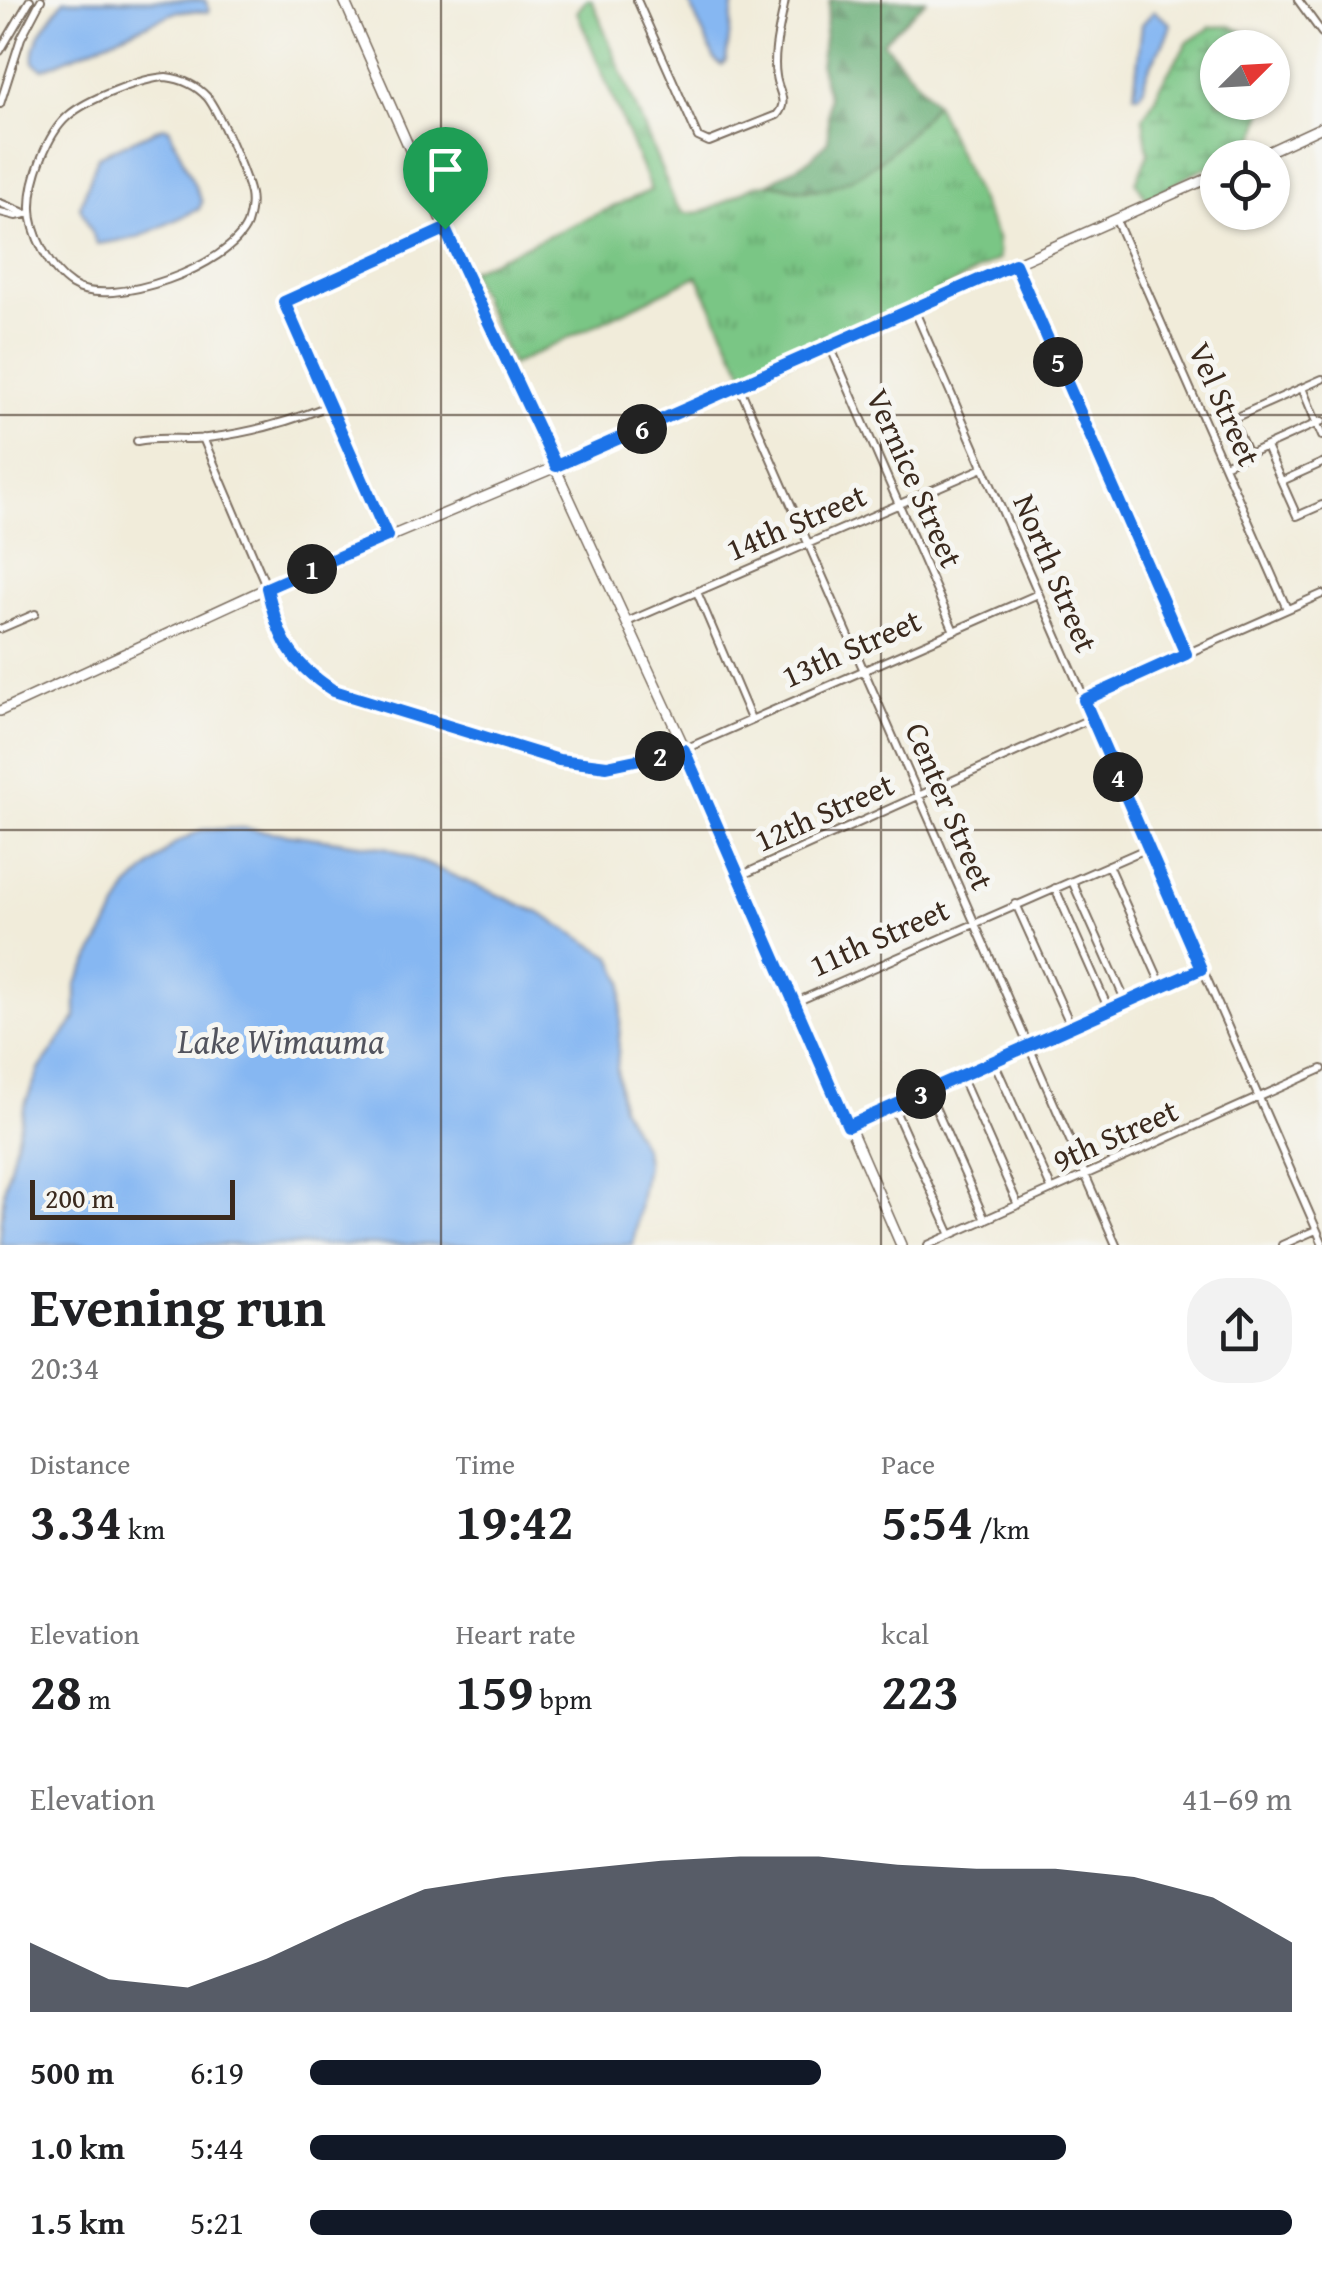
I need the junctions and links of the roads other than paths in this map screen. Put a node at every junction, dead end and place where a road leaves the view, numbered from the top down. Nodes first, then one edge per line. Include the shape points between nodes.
1 (30, 0) edge
2 (41, 0) edge
3 (344, 0) edge
4 (637, 0) edge
5 (785, 0) edge
6 (1298, 0) edge
7 (1322, 33) edge
8 (0, 52) edge
9 (188, 70) dead end
10 (183, 81) junction
11 (0, 104) edge
12 (1322, 128) edge
13 (1290, 142) edge
14 (1200, 182) edge
15 (0, 204) edge
16 (0, 212) edge
17 (27, 212) junction
18 (1116, 220) junction
19 (247, 223) junction
20 (257, 226) dead end
21 (445, 229) junction
22 (1015, 264) junction
23 (914, 308) junction
24 (830, 346) junction
25 (1322, 380) edge
26 (739, 386) junction
27 (1302, 388) junction
28 (328, 406) junction
29 (1319, 422) edge
30 (1322, 436) edge
31 (204, 438) junction
32 (137, 442) dead end
33 (1266, 446) junction
34 (1248, 454) junction
35 (1322, 464) edge
36 (1224, 465) junction
37 (556, 466) junction
38 (984, 468) junction
39 (1282, 481) junction
40 (899, 505) junction
41 (1322, 506) edge
42 (387, 536) junction
43 (809, 544) junction
44 (267, 588) junction
45 (697, 592) junction
46 (1038, 594) junction
47 (1322, 594) edge
48 (1287, 609) junction
49 (35, 614) dead end
50 (628, 622) junction
51 (0, 630) edge
52 (954, 630) junction
53 (1186, 654) junction
54 (864, 669) junction
55 (1084, 700) junction
56 (0, 711) edge
57 (1092, 718) junction
58 (752, 720) junction
59 (684, 750) junction
60 (919, 797) junction
61 (1148, 848) junction
62 (1108, 865) junction
63 (740, 876) junction
64 (1072, 881) junction
65 (1055, 888) junction
66 (1016, 904) junction
67 (974, 922) junction
68 (1201, 969) junction
69 (1162, 986) junction
70 (796, 1002) junction
71 (1126, 1002) junction
72 (1109, 1010) junction
73 (1071, 1027) junction
74 (1029, 1047) junction
75 (994, 1062) junction
76 (1322, 1069) edge
77 (961, 1076) junction
78 (928, 1091) junction
79 (1259, 1098) junction
80 (893, 1106) junction
81 (848, 1126) junction
82 (1085, 1176) junction
83 (1052, 1190) junction
84 (1018, 1205) junction
85 (986, 1220) junction
86 (1316, 1230) junction
87 (950, 1235) junction
88 (1322, 1242) edge
89 (901, 1245) edge
90 (928, 1245) edge
91 (1116, 1245) edge
92 (1282, 1245) edge

1 - 8 street
2 - 11 street
3 - 21 street
4 - 5 street via 698,137 709,142 782,109 776,75
6 - 7 street
9 - 10 street
10 - 17 street via 148,80 69,115 48,146
10 - 19 street via 207,97 240,166 251,199
12 - 13 street
14 - 18 street
15 - 17 street
16 - 17 street
17 - 19 street via 74,291 104,294 154,284 224,252
18 - 22 street
18 - 36 street, Vel Street
19 - 20 street
21 - 28 street via 284,302
21 - 37 street
22 - 23 street
22 - 53 street
23 - 24 street
23 - 38 street, North Street
24 - 26 street
24 - 40 street, Vernice Street
25 - 27 street
26 - 37 street
26 - 43 street, Center Street
27 - 29 street
27 - 34 street via 1232,418
28 - 31 street via 261,429
28 - 42 street
29 - 30 street
29 - 33 street
31 - 32 street
31 - 44 street, 13th Street
33 - 34 street
33 - 39 street
34 - 36 street
35 - 39 street
36 - 48 street, Vel Street
37 - 42 street
37 - 50 street
38 - 40 street, 14th Street
38 - 46 street, North Street
39 - 41 street via 1297,516
40 - 43 street, 14th Street
40 - 52 street, Vernice Street
42 - 44 street
43 - 45 street, 14th Street
43 - 54 street, Center Street
44 - 56 street
44 - 59 street, 13th Street via 289,651 303,671 334,691 559,760 607,766
45 - 50 street, 14th Street
45 - 58 street
46 - 52 street, 13th Street
46 - 55 street, North Street
47 - 48 street
48 - 53 street
49 - 51 street
50 - 59 street
52 - 54 street, 13th Street
53 - 55 street
54 - 58 street, 13th Street
54 - 60 street, Center Street
55 - 57 street, North Street
57 - 60 street, 12th Street
57 - 61 street, North Street
58 - 59 street, 13th Street
59 - 63 street
60 - 63 street, 12th Street
60 - 67 street, Center Street
61 - 62 street, 11th Street
61 - 68 street, North Street
62 - 64 street, 11th Street
62 - 69 street
63 - 70 street
64 - 65 street, 11th Street
64 - 71 street
65 - 66 street, 11th Street
65 - 72 street
66 - 67 street, 11th Street
66 - 73 street
67 - 70 street, 11th Street
67 - 74 street, Center Street
68 - 69 street
68 - 79 street, North Street
69 - 71 street
70 - 81 street
71 - 72 street
72 - 73 street
73 - 74 street
74 - 75 street
74 - 82 street, Center Street
75 - 77 street
75 - 83 street
76 - 79 street, 9th Street
77 - 78 street
77 - 84 street
78 - 80 street
78 - 85 street
79 - 82 street, 9th Street
79 - 86 street, North Street
80 - 81 street
80 - 87 street
81 - 89 street
82 - 83 street, 9th Street
82 - 91 street, Center Street
83 - 84 street, 9th Street
84 - 85 street, 9th Street
85 - 87 street, 9th Street
86 - 88 street, North Street
86 - 92 street
87 - 90 street, 9th Street

